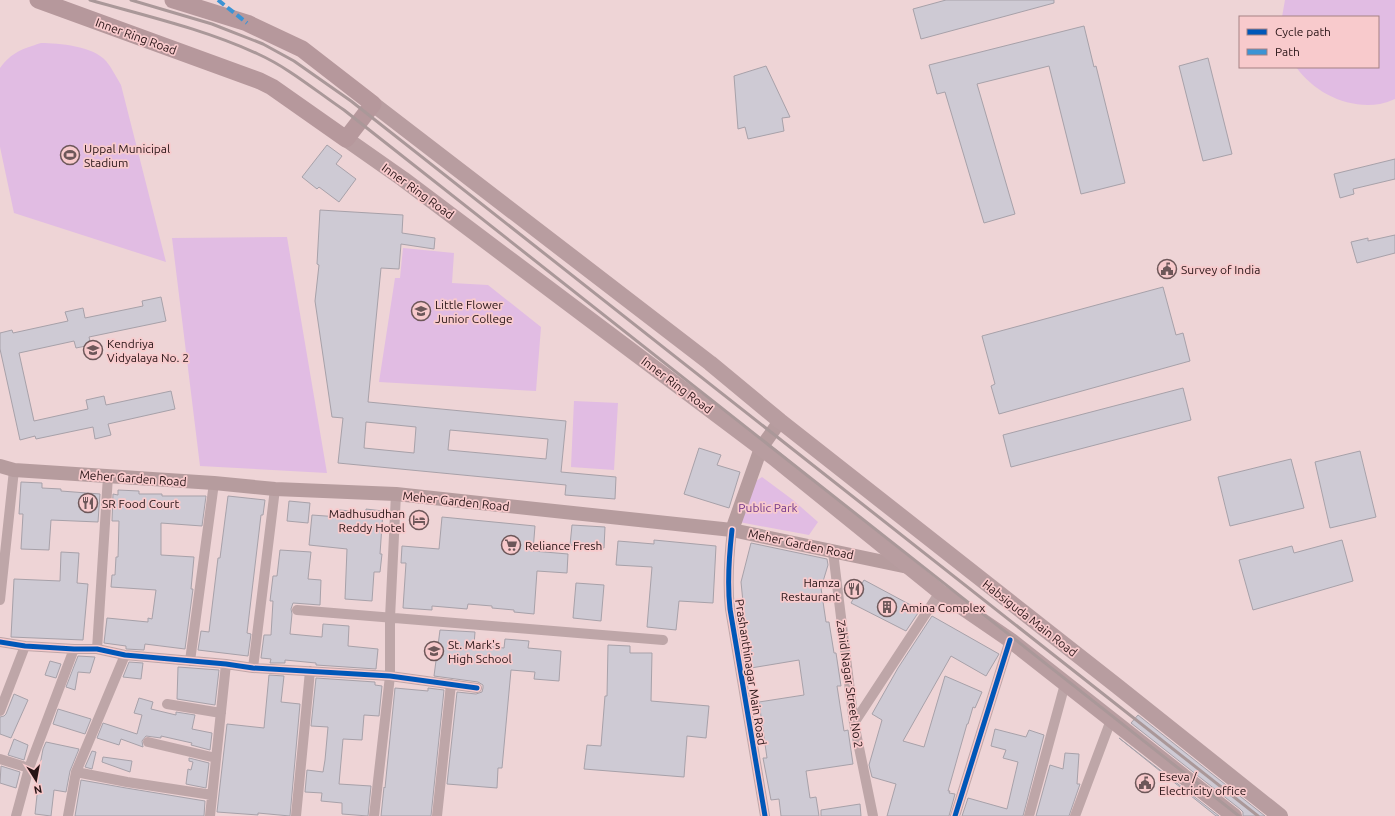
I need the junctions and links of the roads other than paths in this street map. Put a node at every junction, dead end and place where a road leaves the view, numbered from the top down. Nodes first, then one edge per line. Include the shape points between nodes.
1 (38, 0) edge
2 (173, 0) edge
3 (192, 3) edge
4 (373, 104) junction
5 (346, 139) junction
6 (780, 421) junction
7 (761, 448) junction
8 (4, 466) edge
9 (108, 476) junction
10 (214, 484) junction
11 (275, 489) junction
12 (396, 494) junction
13 (732, 530) junction
14 (833, 552) junction
15 (908, 567) junction
16 (940, 592) junction
17 (0, 600) edge
18 (297, 610) dead end
19 (390, 618) junction
20 (662, 640) dead end
21 (1010, 640) junction
22 (0, 642) edge
23 (26, 646) junction
24 (97, 649) junction
25 (74, 650) junction
26 (125, 655) junction
27 (190, 661) junction
28 (226, 664) junction
29 (253, 668) junction
30 (310, 672) junction
31 (390, 676) junction
32 (451, 684) junction
33 (1065, 684) junction
34 (477, 688) dead end
35 (167, 704) dead end
36 (0, 711) edge
37 (221, 713) junction
38 (1111, 720) junction
39 (854, 724) junction
40 (148, 742) dead end
41 (216, 758) junction
42 (0, 759) edge
43 (29, 768) junction
44 (76, 772) junction
45 (212, 795) junction
46 (16, 816) edge
47 (68, 816) edge
48 (210, 816) edge
49 (296, 816) edge
50 (374, 816) edge
51 (438, 816) edge
52 (765, 816) edge
53 (873, 816) edge
54 (954, 816) edge
55 (1029, 816) edge
56 (1075, 816) edge
57 (1234, 816) edge
58 (1280, 816) edge

1 - 5 highway, Inner Ring Road via 260,81
2 - 3 highway
3 - 4 highway via 247,23 302,50
4 - 5 highway
4 - 6 main road via 710,363
5 - 7 main road, Inner Ring Road
6 - 7 main road, Prashanthinagar Main Road
6 - 58 main road, Habsiguda Main Road
7 - 13 main road, Prashanthinagar Main Road
7 - 15 main road
8 - 9 main road, Meher Garden Road
8 - 17 street
9 - 10 main road, Meher Garden Road
9 - 24 street
10 - 11 main road, Meher Garden Road
10 - 27 street
11 - 12 main road, Meher Garden Road
11 - 29 street
12 - 13 main road, Meher Garden Road
12 - 19 street
13 - 14 main road, Meher Garden Road
13 - 52 street, Prashanthinagar Main Road via 728,570 730,609
14 - 15 main road, Meher Garden Road
14 - 39 street, Zahid Nagar Street No 2
15 - 16 main road
16 - 21 main road
16 - 39 street
18 - 19 street
19 - 20 street
19 - 31 street
21 - 33 main road
21 - 54 street
22 - 23 street
23 - 25 street
23 - 36 street
24 - 25 street
24 - 26 street
25 - 43 street
26 - 27 street
26 - 44 street
27 - 28 street
28 - 29 street
28 - 37 street
29 - 30 street
30 - 31 street
30 - 49 street
31 - 32 street
31 - 50 street
32 - 34 street
32 - 51 street
33 - 38 main road
33 - 55 street
35 - 37 street
37 - 41 street
38 - 56 street
38 - 57 main road
39 - 53 street, Zahid Nagar Street No 2
40 - 41 street
41 - 45 street
42 - 43 street
43 - 46 street
44 - 45 street
44 - 47 street
45 - 48 street

